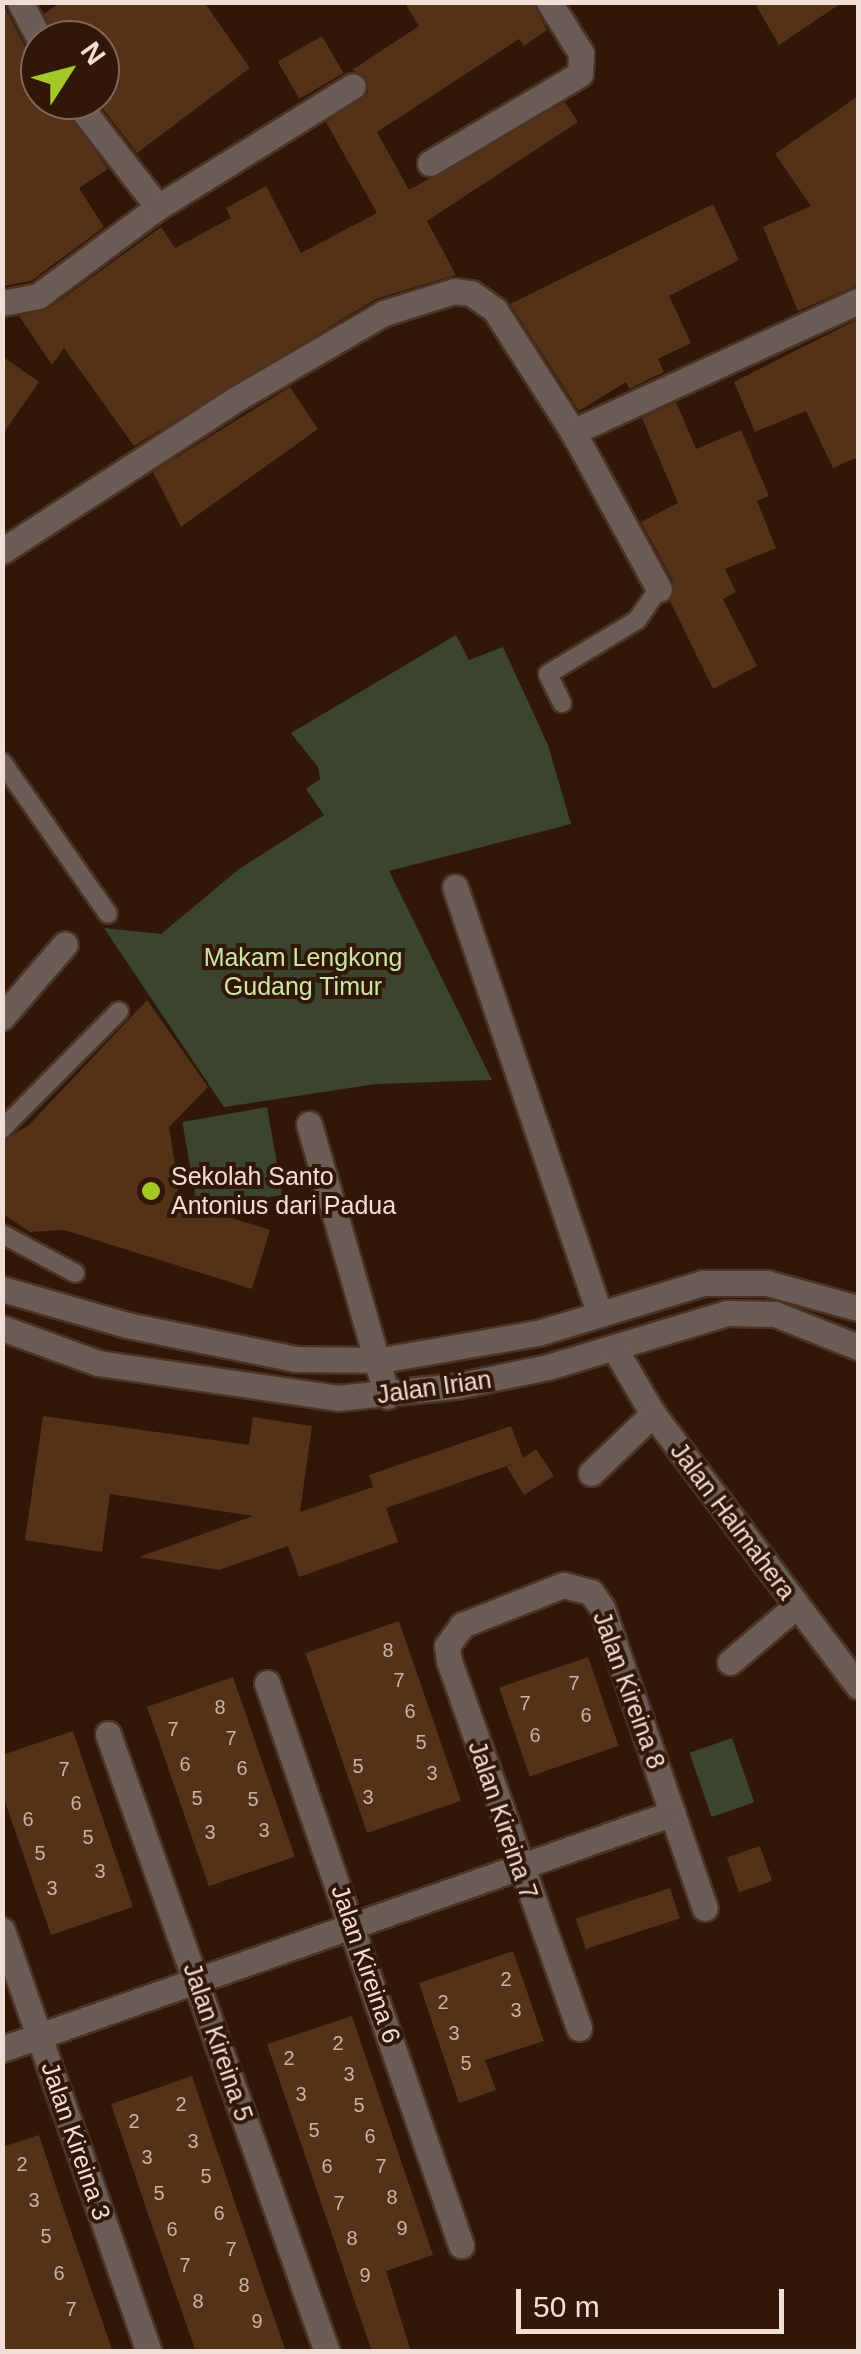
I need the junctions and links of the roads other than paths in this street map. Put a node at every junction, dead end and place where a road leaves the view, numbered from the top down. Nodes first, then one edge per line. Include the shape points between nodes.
1 (549, 2) edge
2 (353, 86) dead end
3 (91, 120) edge
4 (430, 164) dead end
5 (158, 206) junction
6 (858, 301) edge
7 (2, 303) edge
8 (574, 432) junction
9 (2, 551) edge
10 (660, 588) joint
11 (562, 703) dead end
12 (2, 762) edge
13 (456, 886) dead end
14 (108, 914) dead end
15 (66, 944) dead end
16 (120, 1011) dead end
17 (2, 1017) edge
18 (309, 1124) dead end
19 (2, 1129) edge
20 (2, 1234) edge
21 (75, 1273) dead end
22 (743, 1281) junction
23 (2, 1289) edge
24 (858, 1308) edge
25 (747, 1312) junction
26 (599, 1313) junction
27 (2, 1328) edge
28 (858, 1347) edge
29 (616, 1351) junction
30 (295, 1360) junction
31 (381, 1360) junction
32 (294, 1396) junction
33 (387, 1396) junction
34 (653, 1414) junction
35 (591, 1473) dead end
36 (796, 1606) junction
37 (471, 1618) joint
38 (730, 1662) dead end
39 (267, 1683) dead end
40 (858, 1686) edge
41 (108, 1734) dead end
42 (673, 1813) junction
43 (518, 1868) junction
44 (705, 1908) dead end
45 (354, 1925) junction
46 (2, 1930) edge
47 (196, 1979) junction
48 (579, 2028) dead end
49 (40, 2037) junction
50 (2, 2050) edge
51 (462, 2245) dead end
52 (149, 2352) edge
53 (327, 2352) edge

1 - 4 street via 581,53 580,74
2 - 5 street
3 - 5 street
5 - 7 street via 38,296
6 - 8 street
8 - 9 street via 496,310 471,293 418,297 236,399
8 - 10 street
10 - 11 lane via 637,620 548,674
12 - 14 lane
13 - 26 street
15 - 17 street
16 - 19 lane
18 - 31 street, Jalan Irian
20 - 21 lane
22 - 24 street, Jalan Irian
22 - 25 street
22 - 26 street, Jalan Irian via 662,1292
23 - 30 street, Jalan Irian via 127,1326
25 - 28 street, Jalan Irian via 804,1322
25 - 29 street, Jalan Irian via 685,1322
26 - 31 street, Jalan Irian via 538,1333
27 - 32 street, Jalan Irian via 98,1363
29 - 33 street, Jalan Irian
29 - 34 street, Jalan Halmahera
30 - 31 street, Jalan Irian
30 - 32 street
31 - 33 street
32 - 33 street, Jalan Irian
34 - 35 street
34 - 36 street, Jalan Halmahera
36 - 38 street
36 - 40 street, Jalan Halmahera
37 - 42 street, Jalan Kireina 8 via 563,1585 591,1592
37 - 43 street, Jalan Kireina 7 via 452,1636 449,1661
39 - 45 street, Jalan Kireina 6
41 - 47 street, Jalan Kireina 5
42 - 43 street
42 - 44 street, Jalan Kireina 8
43 - 45 street
43 - 48 street, Jalan Kireina 7
45 - 47 street
45 - 51 street, Jalan Kireina 6
46 - 49 street, Jalan Kireina 3
47 - 49 street
47 - 53 street, Jalan Kireina 5
49 - 50 street
49 - 52 street, Jalan Kireina 3

